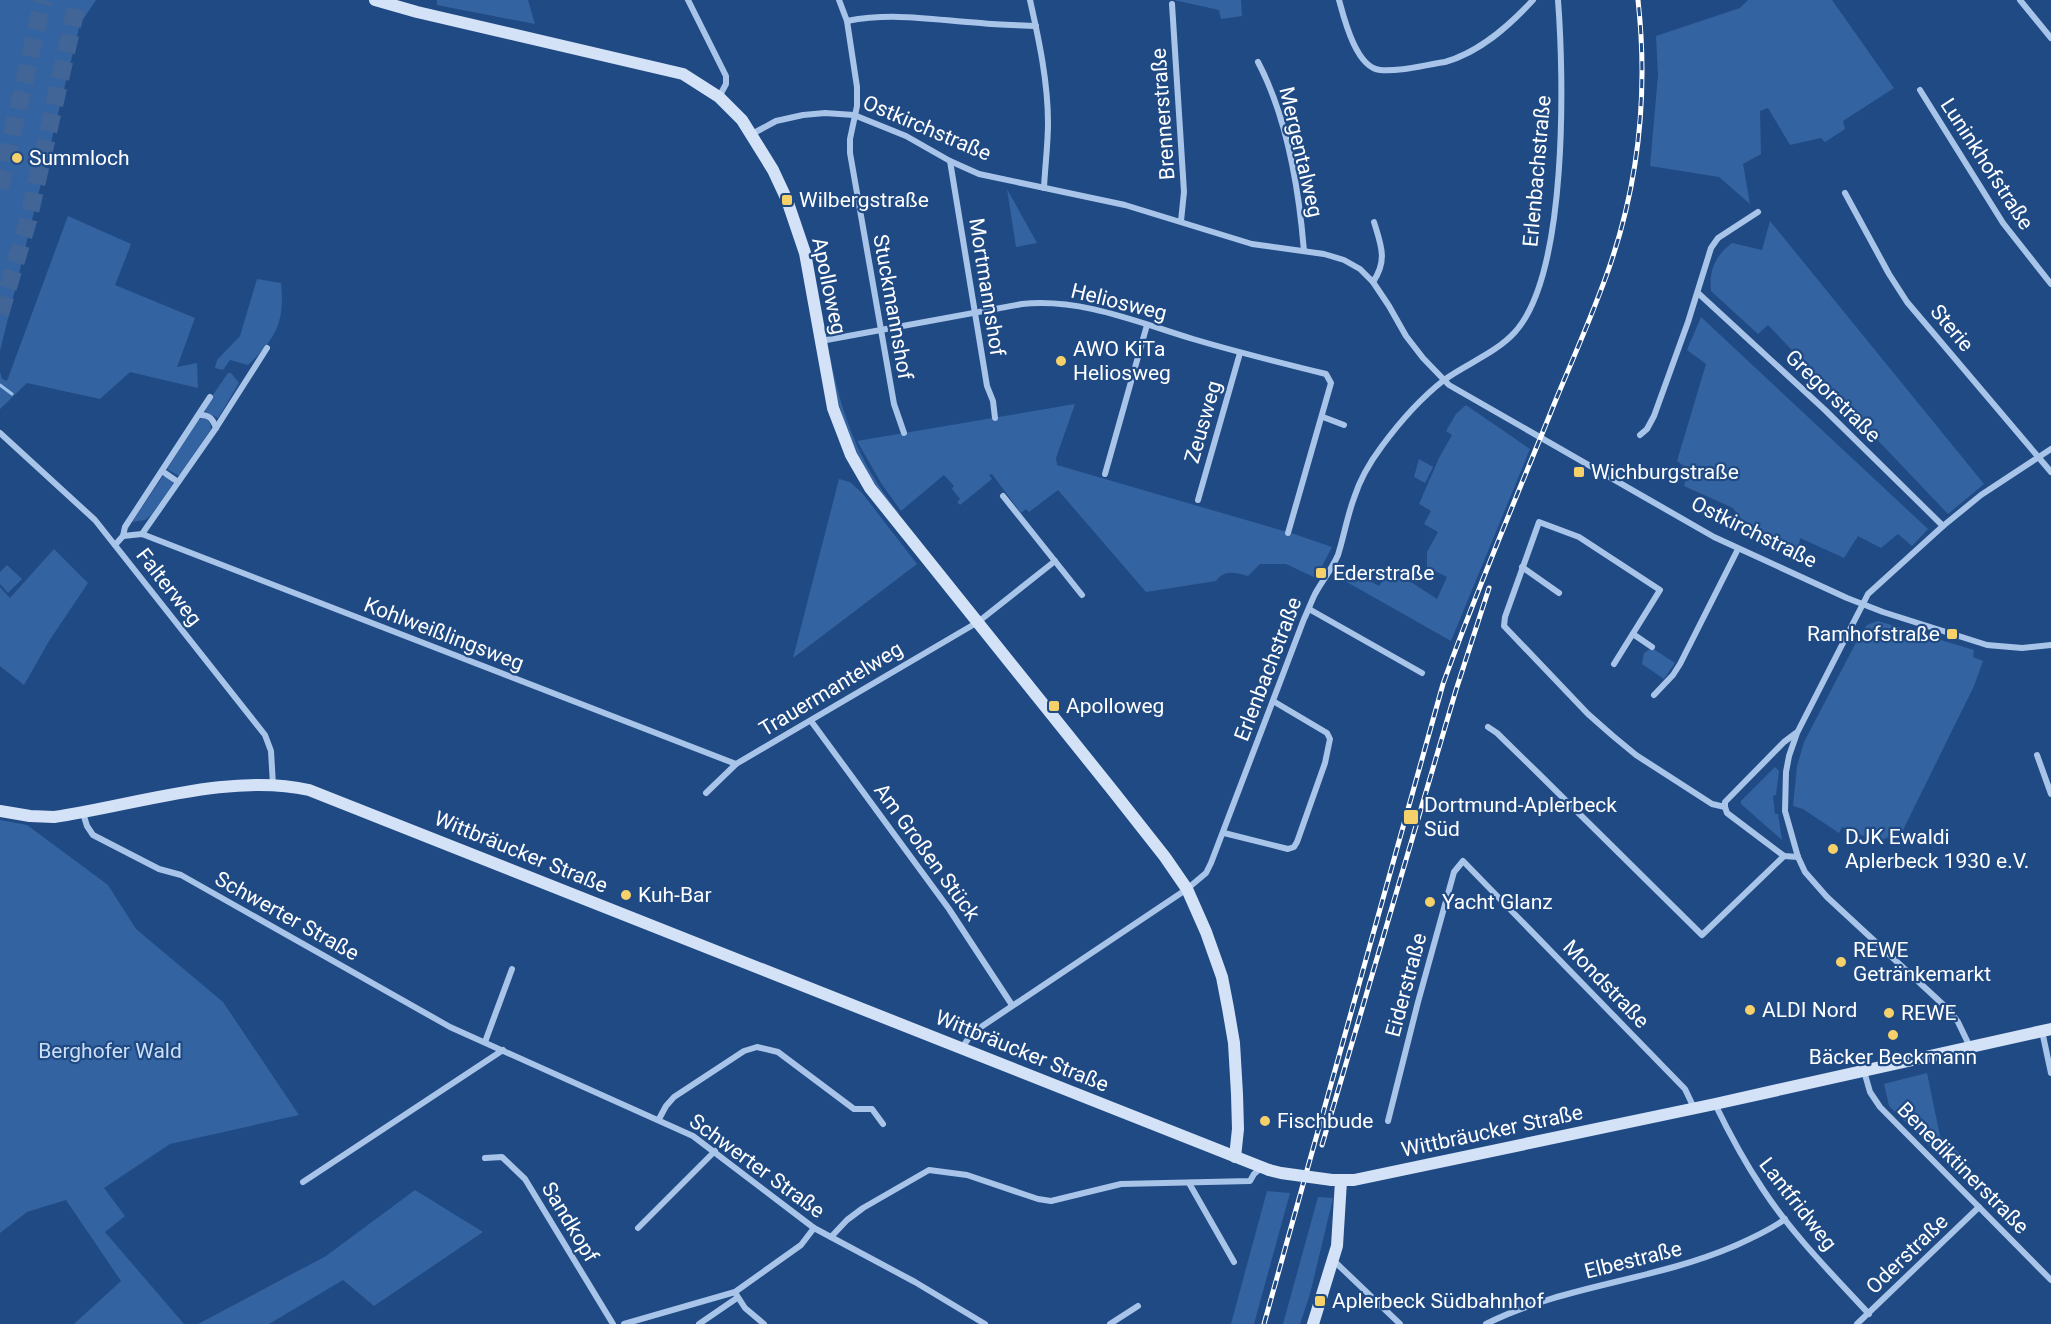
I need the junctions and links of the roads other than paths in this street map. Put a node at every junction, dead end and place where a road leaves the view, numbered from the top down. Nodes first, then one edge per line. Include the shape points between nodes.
1 (375, 0) edge
2 (688, 0) edge
3 (839, 0) edge
4 (1030, 0) edge
5 (1339, 0) edge
6 (1533, 0) edge
7 (1558, 0) edge
8 (2020, 0) edge
9 (1172, 4) dead end
10 (847, 21) junction
11 (1036, 26) junction
12 (2051, 38) edge
13 (1258, 62) dead end
14 (1920, 90) dead end
15 (719, 96) junction
16 (854, 115) junction
17 (752, 134) junction
18 (950, 161) junction
19 (1044, 188) junction
20 (1845, 193) dead end
21 (1758, 212) dead end
22 (1181, 221) junction
23 (1374, 222) dead end
24 (1304, 251) junction
25 (1373, 282) junction
26 (2051, 284) edge
27 (1698, 293) junction
28 (974, 314) junction
29 (1147, 325) junction
30 (880, 330) junction
31 (821, 341) junction
32 (267, 348) dead end
33 (1240, 353) junction
34 (1443, 381) junction
35 (210, 397) dead end
36 (199, 415) junction
37 (1323, 417) junction
38 (995, 418) dead end
39 (1344, 425) dead end
40 (216, 428) junction
41 (0, 433) edge
42 (904, 433) dead end
43 (1640, 435) dead end
44 (2051, 449) edge
45 (2039, 458) junction
46 (162, 471) junction
47 (2051, 472) edge
48 (1105, 474) dead end
49 (178, 482) junction
50 (1003, 496) dead end
51 (1198, 500) dead end
52 (1942, 526) junction
53 (1288, 533) dead end
54 (142, 534) junction
55 (123, 536) junction
56 (115, 545) junction
57 (1738, 549) junction
58 (1054, 561) junction
59 (1522, 567) junction
60 (1559, 592) dead end
61 (1082, 594) dead end
62 (1863, 605) junction
63 (1309, 609) junction
64 (978, 622) junction
65 (1634, 634) junction
66 (2051, 645) edge
67 (1652, 647) dead end
68 (1614, 664) dead end
69 (1422, 673) dead end
70 (1654, 695) dead end
71 (1273, 701) junction
72 (811, 721) junction
73 (1488, 727) dead end
74 (1797, 733) junction
75 (2037, 755) dead end
76 (736, 765) junction
77 (273, 785) junction
78 (706, 793) dead end
79 (2051, 794) edge
80 (1725, 807) junction
81 (0, 811) edge
82 (82, 813) junction
83 (1224, 833) junction
84 (1784, 856) junction
85 (1798, 857) junction
86 (1463, 861) joint
87 (1187, 889) junction
88 (512, 969) dead end
89 (1012, 1005) junction
90 (2046, 1030) edge
91 (485, 1042) junction
92 (962, 1048) junction
93 (1971, 1048) junction
94 (503, 1050) junction
95 (1864, 1071) junction
96 (2051, 1073) edge
97 (1715, 1104) junction
98 (1694, 1108) junction
99 (659, 1119) junction
100 (1388, 1121) dead end
101 (883, 1124) dead end
102 (715, 1151) junction
103 (1235, 1157) junction
104 (485, 1158) dead end
105 (1265, 1169) junction
106 (1337, 1180) junction
107 (303, 1182) dead end
108 (1189, 1183) junction
109 (1979, 1207) junction
110 (1785, 1219) junction
111 (638, 1228) dead end
112 (814, 1228) junction
113 (831, 1237) junction
114 (1333, 1260) junction
115 (1234, 1262) dead end
116 (2051, 1280) edge
117 (736, 1295) junction
118 (1138, 1306) dead end
119 (1869, 1314) junction
120 (613, 1324) edge
121 (624, 1324) edge
122 (699, 1324) edge
123 (764, 1324) edge
124 (985, 1324) edge
125 (1110, 1324) edge
126 (1313, 1324) edge
127 (1400, 1324) edge
128 (1486, 1324) edge
129 (1857, 1324) edge

1 - 15 main road via 683,74
2 - 15 street via 726,76
3 - 10 street
4 - 11 street
5 - 6 street via 1359,54 1379,70 1456,59 1497,33
7 - 34 street, Erlenbachstraße via 1562,69 1558,171 1541,280 1515,332
8 - 12 street
9 - 22 street, Brennerstraße via 1184,192
10 - 11 street via 897,15
10 - 16 street via 857,87
11 - 19 street via 1047,97
13 - 24 street, Mergentalweg via 1270,85 1290,158
14 - 26 street, Luninkhofstraße via 2003,223
15 - 17 main road
16 - 17 street, Ostkirchstraße via 803,114 776,121
16 - 18 street, Ostkirchstraße via 906,136
16 - 30 street, Stuckmannshof via 850,153
17 - 31 main road, Apolloweg via 793,216 805,253
18 - 19 street, Ostkirchstraße via 979,174
18 - 28 street, Mortmannshof
19 - 22 street, Ostkirchstraße
20 - 45 street, Sterie via 1907,302
21 - 27 street via 1714,243
22 - 24 street, Ostkirchstraße via 1252,244
23 - 25 street via 1382,260
24 - 25 street, Ostkirchstraße via 1344,260 1360,268
25 - 34 street, Ostkirchstraße via 1406,336
27 - 43 street via 1654,416
27 - 52 street, Gregorstraße via 1825,410
28 - 29 street, Heliosweg via 1038,303 1077,304
28 - 30 street, Heliosweg
28 - 38 street, Mortmannshof
29 - 33 street, Heliosweg
29 - 48 street
30 - 31 street, Heliosweg
30 - 42 street, Stuckmannshof via 894,404
31 - 64 main road, Apolloweg via 833,408 870,488
32 - 40 street
33 - 37 street, Heliosweg via 1326,374 1331,383
33 - 51 street, Zeusweg
34 - 57 street, Ostkirchstraße
34 - 63 street, Erlenbachstraße via 1403,420 1371,462 1354,498 1336,558
35 - 36 street
36 - 40 street via 206,414
36 - 46 street
37 - 39 street
37 - 53 street, Heliosweg
40 - 49 street
41 - 56 street, Falterweg via 95,520
44 - 45 street
45 - 47 street, Sterie
45 - 52 street via 1990,488
46 - 49 street
46 - 55 street
49 - 54 street
50 - 58 street
52 - 62 street via 1875,586
54 - 55 street
54 - 76 street, Kohlweißlingsweg
55 - 56 street
56 - 77 street, Falterweg via 265,735 271,751
57 - 62 street, Ostkirchstraße
57 - 70 street via 1680,664
58 - 61 street
58 - 64 street, Trauermantelweg
59 - 60 street
59 - 65 street via 1539,522 1579,537 1660,590
59 - 80 street via 1504,626 1588,714 1628,749 1712,804
62 - 66 street, Ostkirchstraße via 1987,645
62 - 74 street
63 - 69 street
63 - 71 street, Erlenbachstraße
64 - 72 street, Trauermantelweg
64 - 87 main road, Apolloweg
65 - 67 street
65 - 68 street
71 - 83 street, Erlenbachstraße
71 - 83 street via 1330,738 1297,842 1288,849
72 - 76 street, Trauermantelweg
72 - 89 street, Am Großen Stück via 949,909
73 - 84 street via 1702,935
74 - 80 street via 1725,802
74 - 85 street via 1789,756 1784,795
75 - 79 street
76 - 78 street, Trauermantelweg
77 - 82 main road, Wittbräucker Straße via 203,790
77 - 92 main road, Wittbräucker Straße via 309,790 345,803
80 - 84 street via 1727,813
81 - 82 main road, Wittbräucker Straße via 54,817
82 - 91 street, Schwerter Straße via 93,835 159,869 181,875 450,1027
83 - 87 street, Erlenbachstraße via 1206,873
84 - 85 street
85 - 93 street via 1815,884 1949,1010
86 - 98 street, Mondstraße via 1685,1089
86 - 100 street, Eiderstraße via 1454,872
87 - 89 street, Erlenbachstraße
87 - 103 main road, Apolloweg via 1222,977 1228,1008 1237,1094
88 - 91 street
89 - 92 street, Erlenbachstraße via 972,1033
90 - 93 main road, Wittbräucker Straße
90 - 96 street
91 - 94 street, Schwerter Straße
92 - 103 main road, Wittbräucker Straße
93 - 95 main road, Wittbräucker Straße
94 - 99 street, Schwerter Straße
94 - 107 street
95 - 97 main road, Wittbräucker Straße
95 - 109 street, Benediktinerstraße via 1870,1092 1880,1107
97 - 98 main road, Wittbräucker Straße
97 - 110 street, Lantfridweg via 1743,1158
98 - 106 main road, Wittbräucker Straße
99 - 101 street via 674,1097 744,1051 757,1047 778,1052 854,1109 872,1109
99 - 102 street, Schwerter Straße
102 - 111 street
102 - 112 street, Schwerter Straße
103 - 105 main road, Wittbräucker Straße
104 - 120 street, Sandkopf via 502,1157 525,1179
105 - 106 main road, Wittbräucker Straße, bridge
105 - 108 street via 1250,1181
106 - 114 main road via 1340,1233
108 - 113 street via 1121,1184 1051,1201 967,1175 929,1170 863,1208
108 - 115 street
109 - 116 street, Benediktinerstraße
109 - 119 street, Oderstraße
110 - 119 street, Lantfridweg
110 - 128 street, Elbestraße via 1700,1260 1525,1306
112 - 113 street, Schwerter Straße
112 - 117 street via 801,1245
113 - 124 street, Schwerter Straße
114 - 126 main road
114 - 127 street
117 - 121 street
117 - 122 street
117 - 123 street
118 - 125 street
119 - 129 street, Oderstraße

